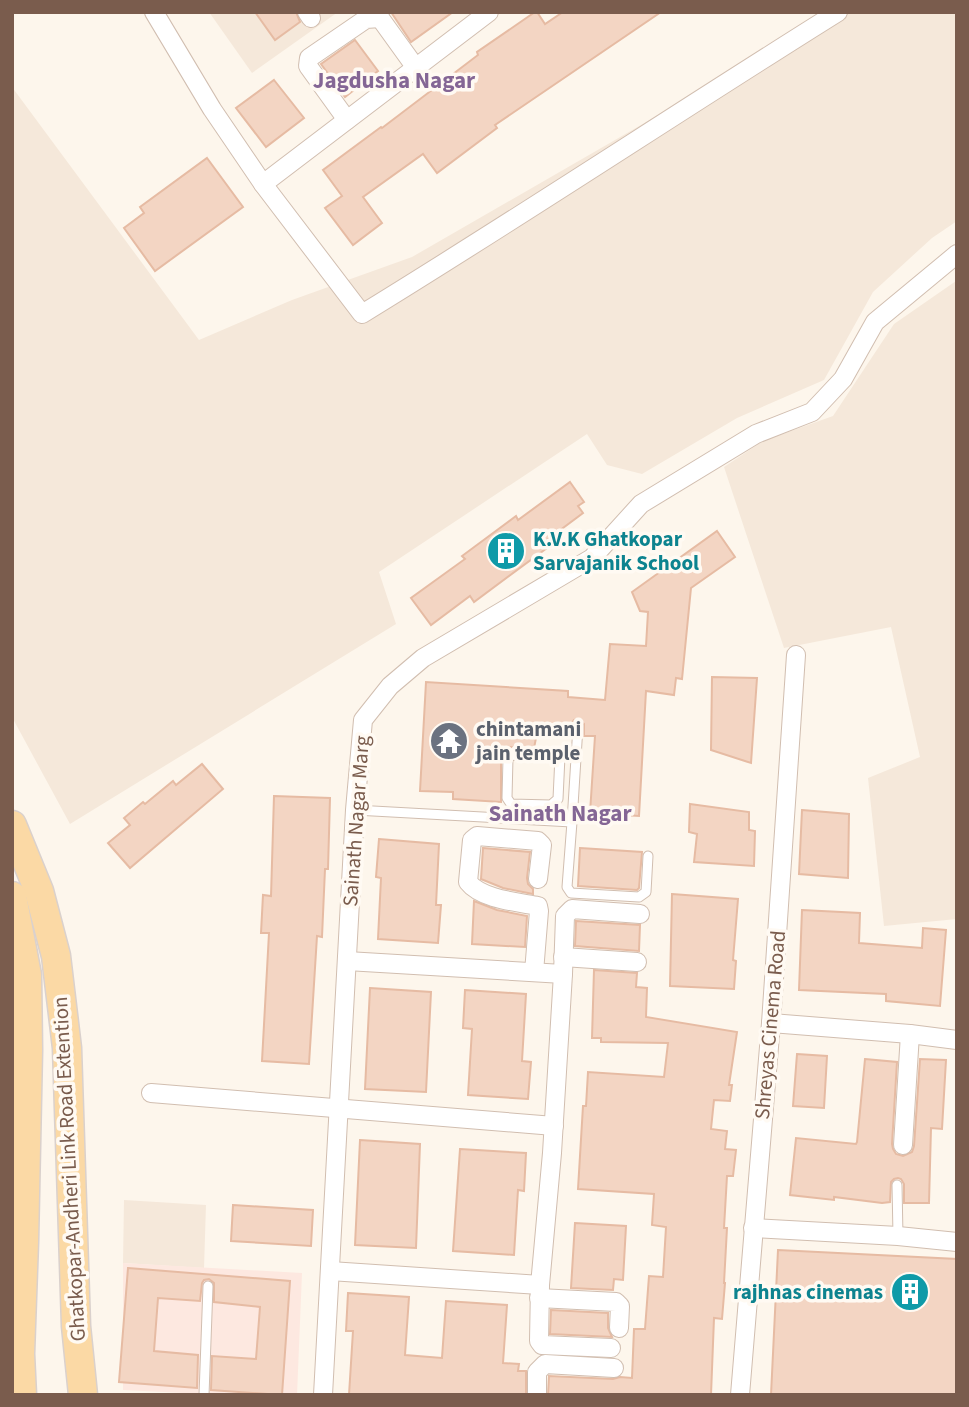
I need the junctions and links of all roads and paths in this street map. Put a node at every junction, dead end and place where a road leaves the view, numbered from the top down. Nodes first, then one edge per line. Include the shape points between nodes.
1 (155, 12) edge
2 (838, 12) edge
3 (380, 15) edge
4 (481, 15) edge
5 (416, 68) junction
6 (347, 120) junction
7 (263, 184) junction
8 (955, 259) edge
9 (796, 655) dead end
10 (578, 726) dead end
11 (560, 756) junction
12 (576, 756) junction
13 (355, 810) junction
14 (572, 822) junction
15 (12, 825) edge
16 (648, 856) dead end
17 (538, 879) dead end
18 (12, 896) edge
19 (640, 914) dead end
20 (347, 961) junction
21 (638, 962) dead end
22 (563, 965) junction
23 (534, 972) junction
24 (771, 1023) junction
25 (910, 1034) junction
26 (957, 1040) edge
27 (68, 1048) junction
28 (28, 1051) junction
29 (151, 1093) dead end
30 (338, 1108) junction
31 (554, 1126) junction
32 (903, 1145) dead end
33 (897, 1185) dead end
34 (753, 1228) junction
35 (898, 1236) junction
36 (957, 1242) edge
37 (330, 1271) junction
38 (208, 1286) dead end
39 (540, 1292) junction
40 (619, 1328) dead end
41 (611, 1348) dead end
42 (614, 1368) dead end
43 (23, 1395) edge
44 (83, 1395) edge
45 (204, 1395) edge
46 (323, 1395) edge
47 (537, 1395) edge
48 (740, 1395) edge

1 - 7 street
2 - 7 street via 362,314
3 - 5 street
3 - 6 street via 366,19 309,58 308,66
4 - 5 street
5 - 6 street
6 - 7 street
8 - 13 street, Sainath Nagar Marg via 875,323 843,379 812,412 755,434 640,503 592,558 423,659 390,686 363,720
9 - 24 street, Shreyas Cinema Road
10 - 12 lane
11 - 11 lane via 508,758 507,798 512,804 551,805 558,799
11 - 12 lane
12 - 14 lane
13 - 14 lane
13 - 20 street, Sainath Nagar Marg
14 - 16 lane via 571,892 639,897 646,892
15 - 27 main road, Ghatkopar-Andheri Link Road Extention via 39,891 56,956
17 - 23 street via 542,845 538,841 477,836 472,840 468,882 474,890 538,906
18 - 28 main road, Ghatkopar-Andheri Link Road Extention via 27,975
19 - 22 street via 572,909 565,916
20 - 23 street
20 - 30 street, Sainath Nagar Marg
21 - 22 street
22 - 23 street
22 - 31 street
24 - 25 street
24 - 34 street, Shreyas Cinema Road
25 - 26 street
25 - 32 street
27 - 28 main road
27 - 44 main road, Ghatkopar-Andheri Link Road Extention via 76,1325
28 - 43 main road, Ghatkopar-Andheri Link Road Extention via 20,1354
29 - 30 street
30 - 31 street
30 - 37 street, Sainath Nagar Marg
31 - 39 street
33 - 35 lane
34 - 35 street
34 - 48 street, Shreyas Cinema Road
35 - 36 street
37 - 39 street
37 - 46 street, Sainath Nagar Marg
38 - 45 lane
39 - 40 street via 616,1302 620,1306
39 - 41 street via 542,1345
42 - 47 street via 545,1364 537,1372

